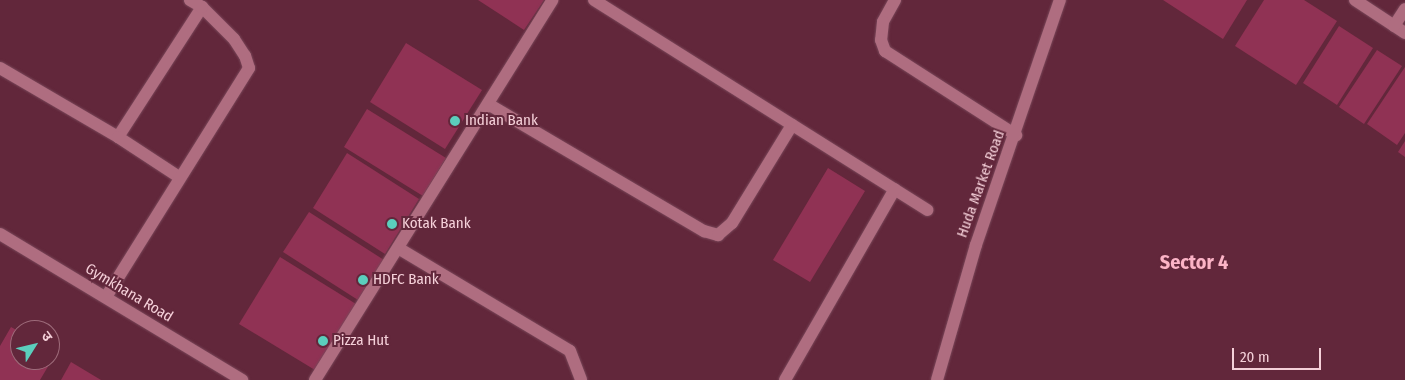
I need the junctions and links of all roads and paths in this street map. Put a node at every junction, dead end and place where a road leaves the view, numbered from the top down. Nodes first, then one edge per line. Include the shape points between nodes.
1 (190, 0) edge
2 (552, 0) edge
3 (594, 0) edge
4 (895, 0) edge
5 (1060, 0) edge
6 (1355, 0) edge
7 (202, 7) junction
8 (1405, 9) edge
9 (1400, 29) edge
10 (0, 68) edge
11 (488, 104) junction
12 (792, 125) junction
13 (1016, 135) junction
14 (118, 137) junction
15 (179, 177) junction
16 (894, 189) junction
17 (927, 210) dead end
18 (0, 234) edge
19 (398, 248) junction
20 (106, 297) junction
21 (242, 380) edge
22 (315, 380) edge
23 (581, 380) edge
24 (785, 380) edge
25 (937, 380) edge

1 - 7 street
2 - 11 street
3 - 12 street
4 - 13 street via 882,22 881,40 885,51
5 - 13 street, Huda Market Road
6 - 9 street
7 - 14 street
7 - 15 street via 234,39 249,68
8 - 9 street
10 - 14 street
11 - 12 street via 704,231 718,235 732,222
11 - 19 street
12 - 16 street
13 - 25 street, Huda Market Road via 976,245
14 - 15 street
15 - 20 street
16 - 17 street
16 - 24 street
18 - 20 street, Gymkhana Road
19 - 22 street
19 - 23 street via 570,351
20 - 21 street, Gymkhana Road

